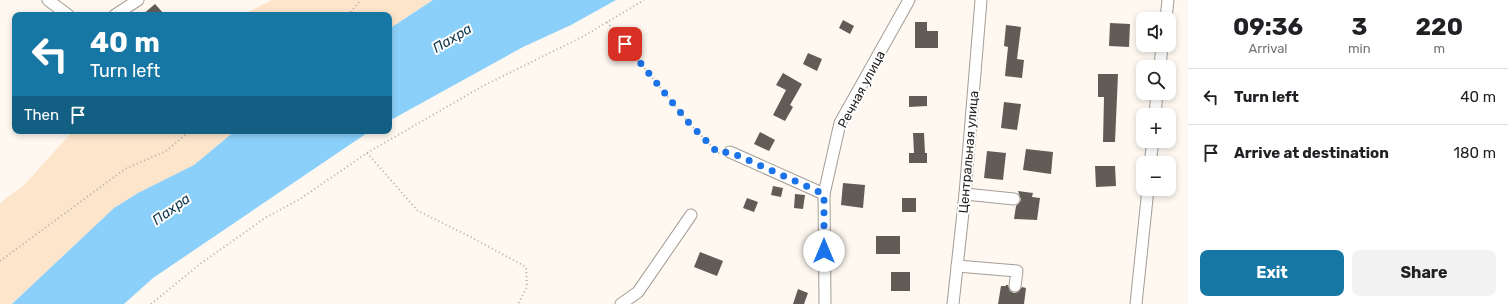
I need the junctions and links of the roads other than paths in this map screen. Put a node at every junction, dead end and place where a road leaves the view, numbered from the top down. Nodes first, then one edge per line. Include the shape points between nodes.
1 (48, 0) edge
2 (138, 0) edge
3 (909, 0) edge
4 (981, 0) edge
5 (1168, 0) edge
6 (64, 12) edge
7 (120, 12) edge
8 (1167, 12) edge
9 (730, 152) road end
10 (824, 194) junction
11 (964, 194) junction
12 (1147, 196) edge
13 (1014, 199) dead end
14 (691, 215) dead end
15 (957, 266) junction
16 (1015, 286) dead end
17 (621, 304) edge
18 (825, 304) edge
19 (953, 304) edge
20 (1136, 304) edge

1 - 6 street
2 - 7 street
3 - 10 street, Речная улица via 840,123
4 - 11 street, Центральная улица
5 - 8 street
9 - 10 street
10 - 18 street, Речная улица
11 - 13 street
11 - 15 street, Центральная улица
12 - 20 street
14 - 17 street via 638,292
15 - 16 street via 1018,271
15 - 19 street, Центральная улица

